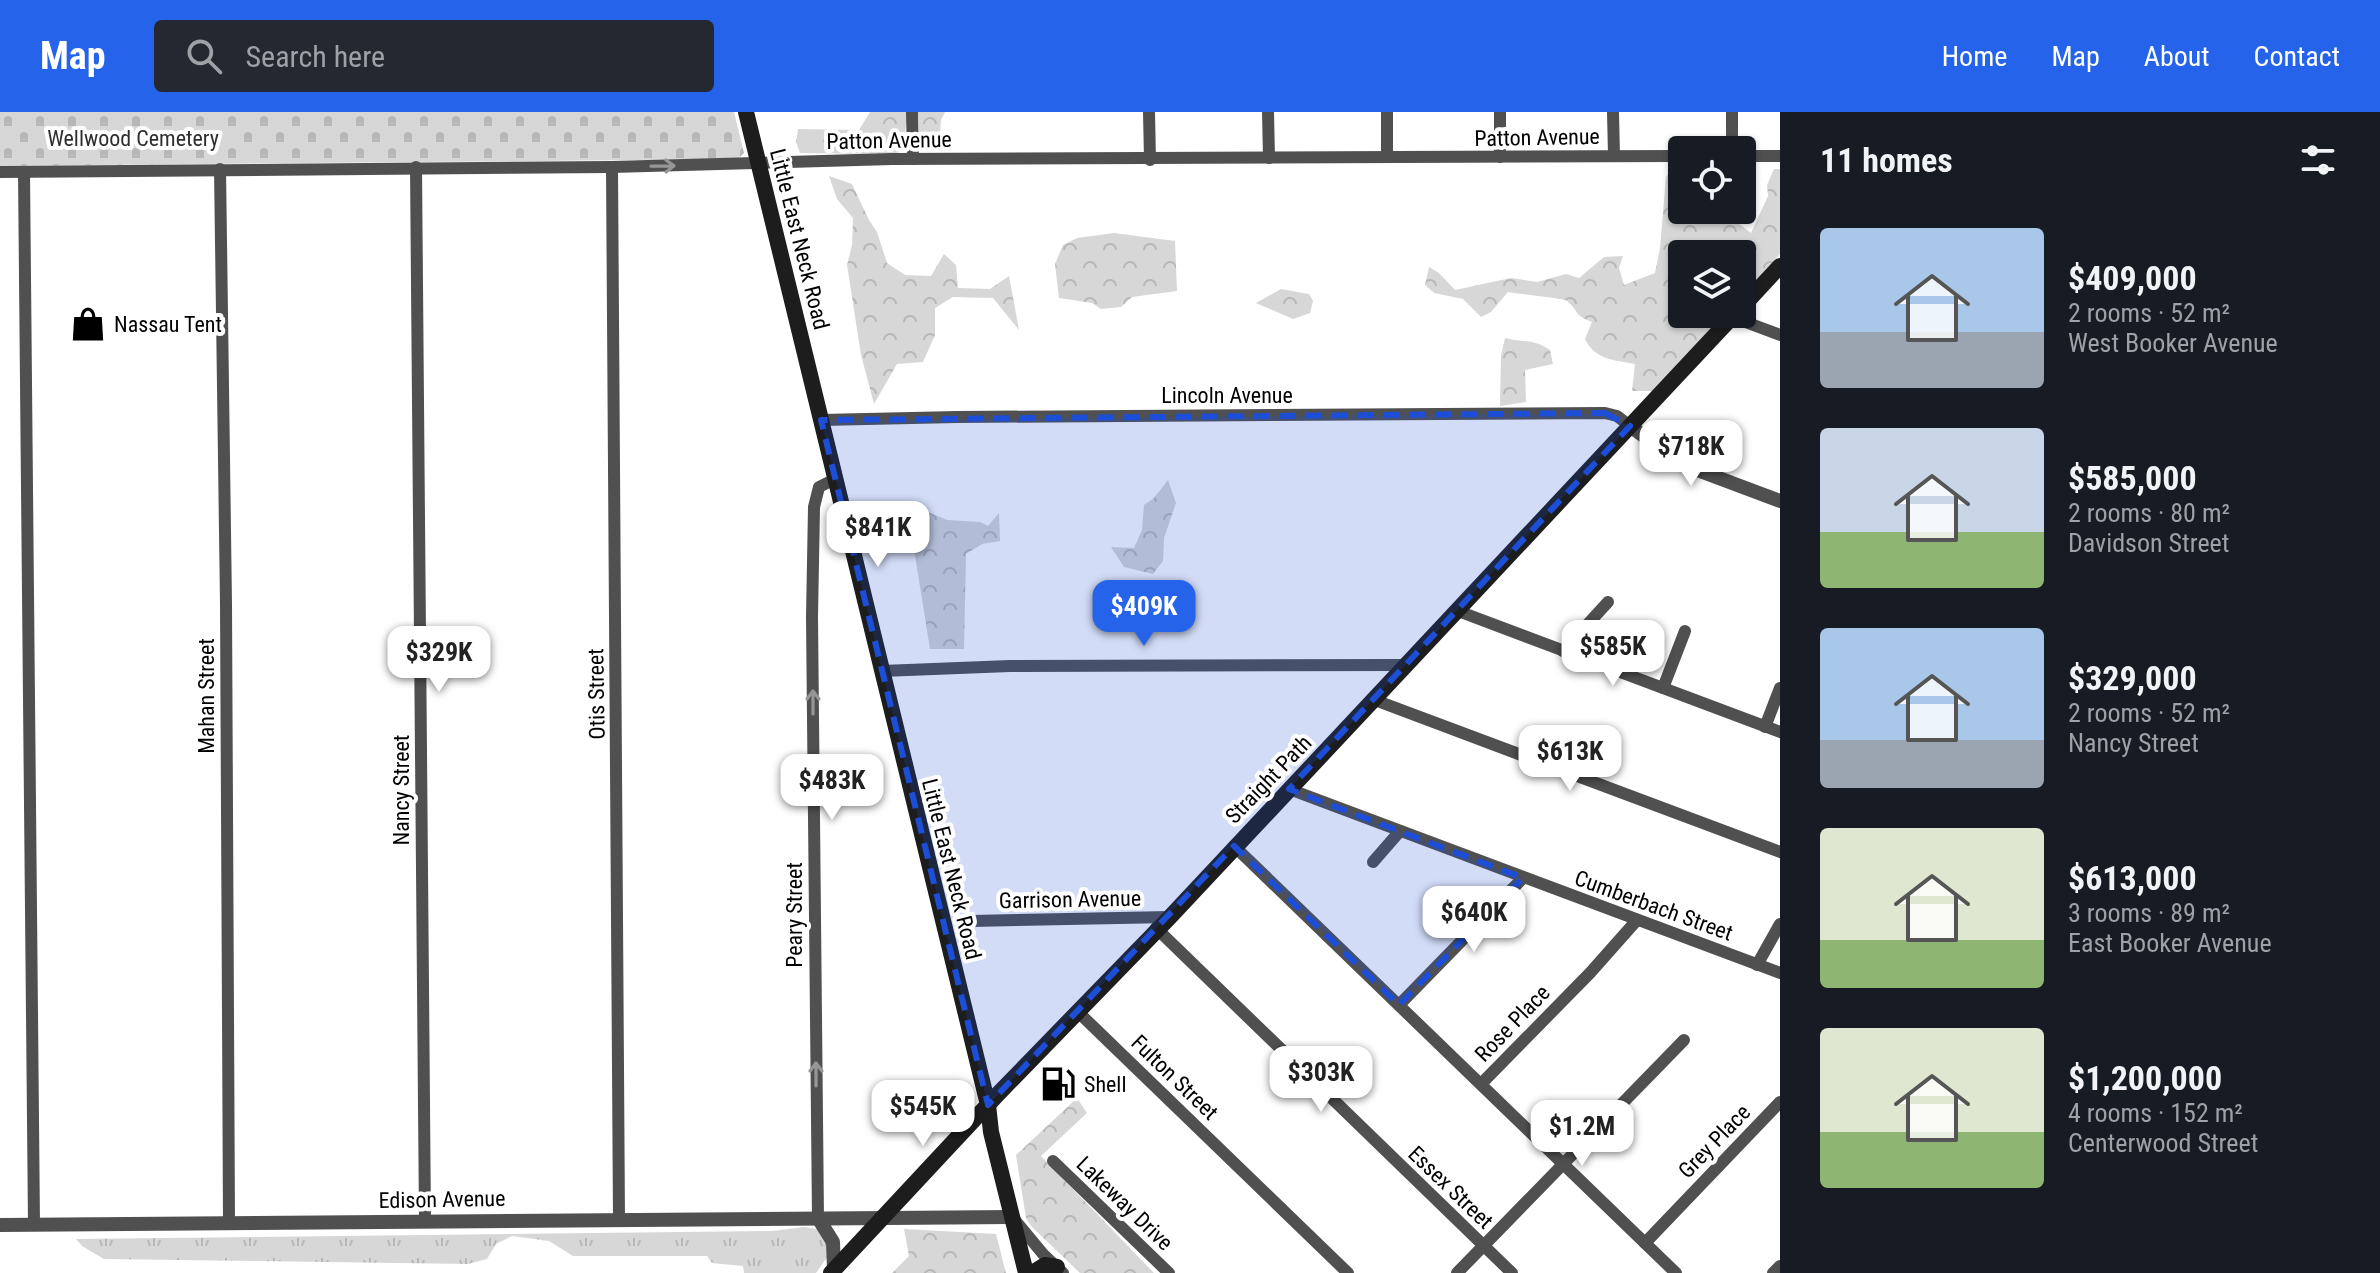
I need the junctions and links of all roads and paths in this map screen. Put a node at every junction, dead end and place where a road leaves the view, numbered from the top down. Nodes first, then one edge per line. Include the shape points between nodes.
1 (746, 112) edge
2 (912, 112) edge
3 (1149, 112) edge
4 (1268, 112) edge
5 (1387, 112) edge
6 (1500, 112) edge
7 (1613, 112) edge
8 (1732, 112) edge
9 (1732, 136) edge
10 (1614, 156) junction
11 (1668, 156) edge
12 (1756, 156) edge
13 (1780, 156) edge
14 (1387, 157) junction
15 (1500, 157) junction
16 (1269, 158) junction
17 (913, 159) junction
18 (1150, 160) junction
19 (759, 164) junction
20 (416, 167) junction
21 (612, 167) junction
22 (220, 169) junction
23 (0, 172) edge
24 (24, 172) junction
25 (1780, 266) edge
26 (1756, 291) edge
27 (1756, 322) edge
28 (1721, 328) edge
29 (1780, 335) edge
30 (821, 420) junction
31 (1630, 426) junction
32 (835, 479) junction
33 (1780, 501) edge
34 (1608, 602) dead end
35 (1458, 611) junction
36 (1685, 631) dead end
37 (1563, 651) junction
38 (1407, 665) junction
39 (882, 671) junction
40 (1663, 688) junction
41 (1780, 688) edge
42 (1372, 699) junction
43 (1765, 727) junction
44 (1780, 732) edge
45 (1289, 789) junction
46 (1400, 831) junction
47 (1234, 846) junction
48 (1780, 852) edge
49 (1373, 862) dead end
50 (1523, 878) junction
51 (1170, 917) junction
52 (1637, 920) junction
53 (971, 921) dead end
54 (1780, 924) edge
55 (1156, 928) junction
56 (1757, 965) junction
57 (1780, 973) edge
58 (1399, 1005) junction
59 (1077, 1011) junction
60 (1684, 1040) dead end
61 (1481, 1084) junction
62 (1780, 1102) edge
63 (988, 1105) junction
64 (1053, 1161) dead end
65 (1562, 1163) junction
66 (885, 1216) junction
67 (1012, 1217) junction
68 (818, 1218) junction
69 (619, 1219) junction
70 (425, 1221) junction
71 (229, 1223) junction
72 (0, 1225) edge
73 (34, 1225) junction
74 (1645, 1243) junction
75 (1484, 1246) junction
76 (1780, 1266) edge
77 (1060, 1270) edge
78 (832, 1272) edge
79 (1026, 1273) edge
80 (1032, 1273) edge
81 (1169, 1273) edge
82 (1348, 1273) edge
83 (1457, 1273) edge
84 (1512, 1273) edge
85 (1676, 1273) edge
86 (1773, 1273) edge

1 - 19 main road, Little East Neck Road
2 - 17 street
3 - 18 street
4 - 16 street
5 - 14 street
6 - 15 street
7 - 10 street
8 - 9 street
10 - 11 street, Patton Avenue
10 - 15 street, Patton Avenue
12 - 13 street
14 - 15 street, Patton Avenue
14 - 16 street, Patton Avenue
16 - 18 street, Patton Avenue
17 - 18 street, Patton Avenue
17 - 19 street, Patton Avenue
21 -> 19 street, Patton Avenue
19 - 30 main road, Little East Neck Road
20 - 21 street, Patton Avenue
20 - 22 street, Patton Avenue
20 - 70 street, Nancy Street
21 - 69 street, Otis Street
22 - 24 street, Patton Avenue
22 - 71 street, Mahan Street
23 - 24 street, Patton Avenue
24 - 73 street
25 - 26 main road, Straight Path
27 - 29 street
28 - 31 main road, Straight Path
30 - 31 street, Lincoln Avenue via 1605,413
30 - 32 main road, Little East Neck Road
31 - 33 street via 1684,465
31 - 35 main road, Straight Path
32 - 39 main road, Little East Neck Road
68 -> 32 street, Peary Street via 814,507 819,487
34 - 37 street
35 - 37 street
35 - 38 main road, Straight Path
36 - 40 street
37 - 40 street
38 - 39 street
38 - 42 main road, Straight Path
39 - 63 main road, Little East Neck Road
40 - 43 street
41 - 43 street
42 - 45 main road, Straight Path
42 - 48 street
43 - 44 street
45 - 46 street, Cumberbach Street
45 - 47 main road, Straight Path
46 - 49 street
46 - 50 street, Cumberbach Street
47 - 51 main road, Straight Path
47 - 58 street
50 - 52 street, Cumberbach Street
50 - 58 street
51 - 53 street, Garrison Avenue
51 - 55 main road, Straight Path
52 - 56 street, Cumberbach Street
52 - 61 street, Rose Place
54 - 56 street
55 - 59 main road, Straight Path
55 - 75 street, Essex Street
56 - 57 street, Cumberbach Street
58 - 61 street
59 - 63 main road, Straight Path
59 - 82 street, Fulton Street
60 - 65 street
61 - 65 street
62 - 74 street, Grey Place
63 - 66 main road, Straight Path
63 - 67 main road, Little East Neck Road
64 - 81 street, Lakeway Drive
65 - 74 street
65 - 75 street
66 - 67 street, Edison Avenue
66 - 68 street, Edison Avenue
66 - 78 main road, Straight Path
67 - 77 street
67 - 79 main road, Little East Neck Road
68 - 69 street, Edison Avenue
68 - 78 street via 833,1242
69 - 70 street, Edison Avenue
70 - 71 street, Edison Avenue
71 - 73 street, Edison Avenue
72 - 73 street, Edison Avenue
74 - 85 street
75 - 83 street
75 - 84 street, Essex Street
76 - 86 street
77 - 80 main road via 1045,1265

